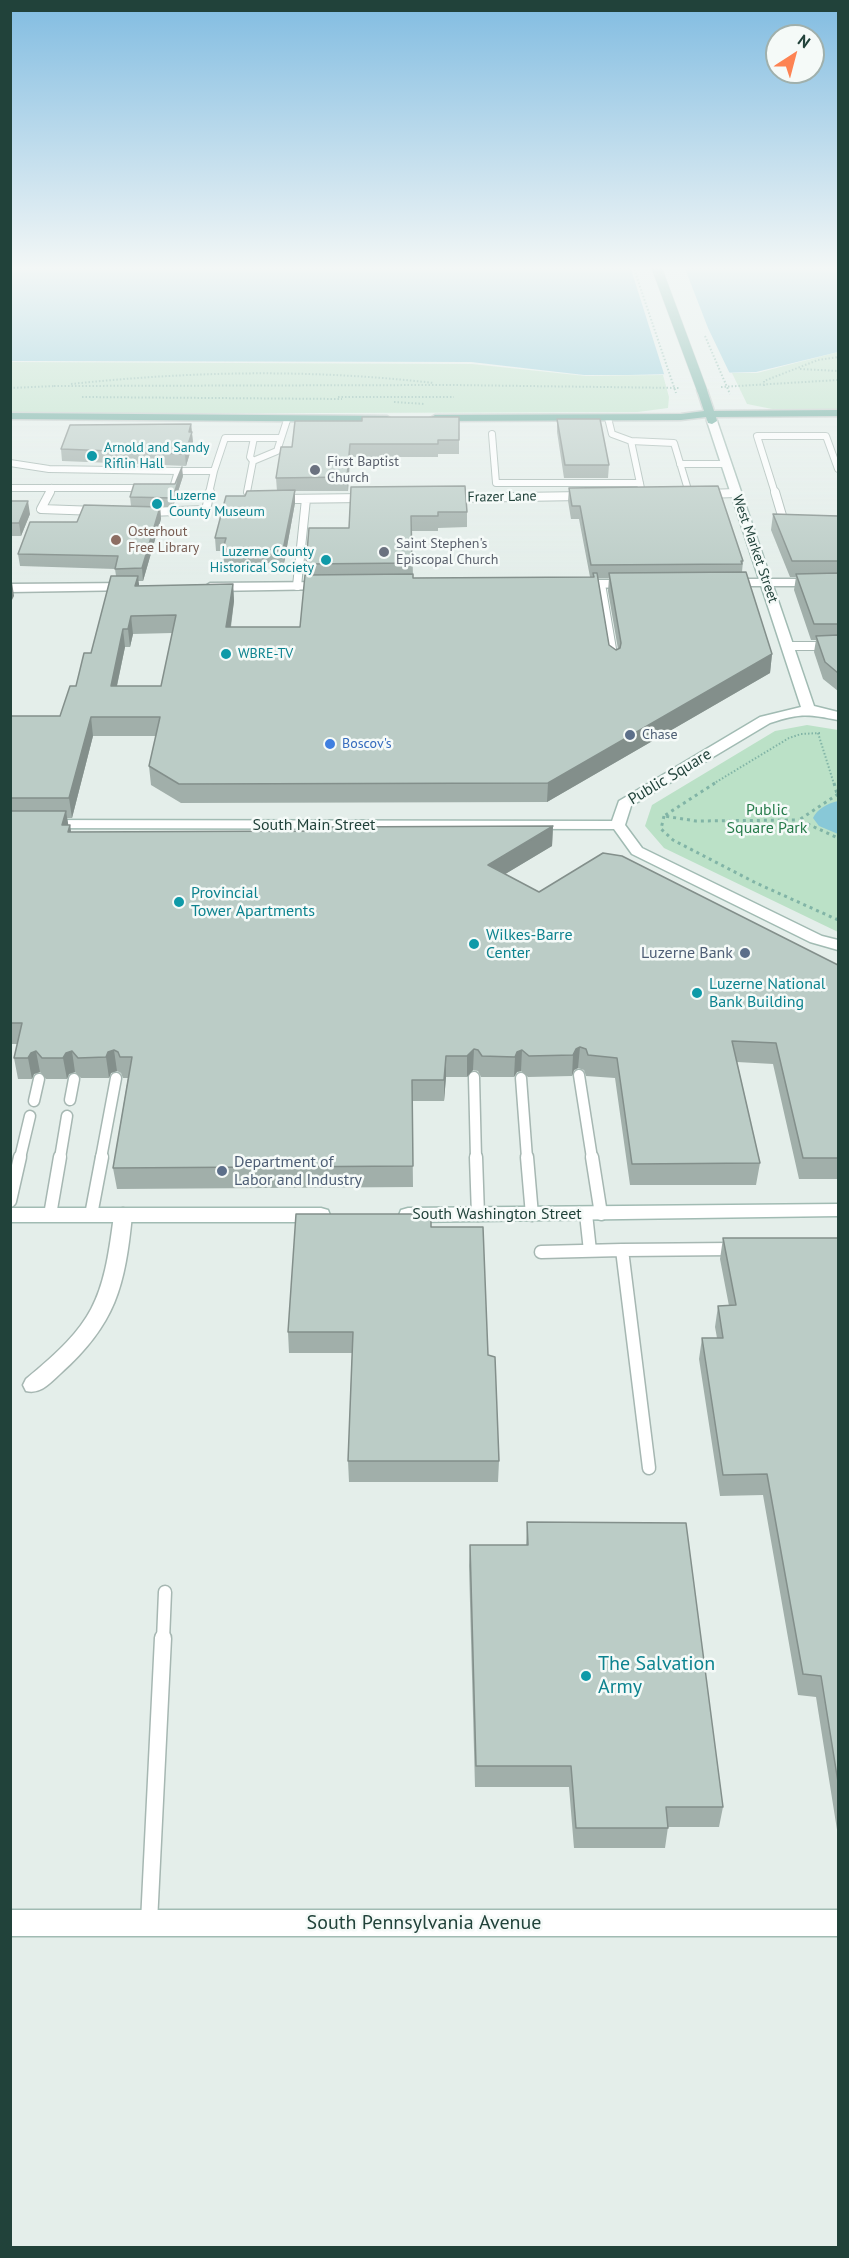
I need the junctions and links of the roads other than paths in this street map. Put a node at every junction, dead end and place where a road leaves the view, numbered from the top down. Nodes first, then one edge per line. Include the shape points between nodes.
1 (695, 371) edge
2 (838, 414) edge
3 (10, 416) edge
4 (711, 417) junction
5 (420, 418) edge
6 (608, 418) junction
7 (302, 419) junction
8 (396, 419) edge
9 (287, 420) junction
10 (838, 422) edge
11 (10, 423) edge
12 (492, 434) dead end
13 (254, 438) junction
14 (281, 438) junction
15 (631, 441) junction
16 (253, 461) junction
17 (10, 463) edge
18 (726, 464) junction
19 (680, 465) junction
20 (838, 469) edge
21 (178, 471) junction
22 (214, 471) junction
23 (640, 483) junction
24 (10, 488) edge
25 (52, 488) junction
26 (736, 493) junction
27 (677, 494) edge
28 (689, 494) junction
29 (595, 495) edge
30 (630, 495) edge
31 (253, 498) edge
32 (274, 498) edge
33 (374, 498) edge
34 (442, 498) edge
35 (306, 499) junction
36 (101, 511) edge
37 (137, 512) edge
38 (794, 519) edge
39 (766, 583) junction
40 (838, 583) edge
41 (568, 584) edge
42 (601, 584) junction
43 (648, 584) edge
44 (719, 584) edge
45 (297, 586) junction
46 (343, 586) edge
47 (142, 587) edge
48 (202, 587) edge
49 (10, 588) edge
50 (788, 646) junction
51 (838, 646) edge
52 (614, 663) edge
53 (808, 709) junction
54 (838, 716) edge
55 (10, 824) edge
56 (618, 825) junction
57 (838, 945) edge
58 (579, 1075) edge
59 (474, 1077) edge
60 (74, 1078) edge
61 (117, 1078) edge
62 (521, 1078) dead end
63 (39, 1079) edge
64 (70, 1100) dead end
65 (34, 1101) dead end
66 (30, 1116) dead end
67 (67, 1116) dead end
68 (10, 1201) edge
69 (838, 1210) edge
70 (593, 1214) junction
71 (10, 1215) edge
72 (50, 1215) junction
73 (91, 1215) junction
74 (123, 1215) junction
75 (336, 1215) edge
76 (395, 1215) edge
77 (478, 1215) junction
78 (532, 1215) junction
79 (747, 1248) edge
80 (622, 1250) junction
81 (590, 1251) junction
82 (541, 1252) dead end
83 (33, 1385) dead end
84 (648, 1468) dead end
85 (165, 1592) dead end
86 (149, 1922) junction
87 (10, 1923) edge
88 (838, 1923) edge

1 - 4 main road, West Market Street, bridge
2 - 4 main road
3 - 7 main road
4 - 6 main road
4 - 10 main road
4 - 18 street, West Market Street
5 - 6 main road
6 - 15 lane via 612,434
7 - 8 main road
7 - 9 main road
9 - 11 main road
9 - 14 lane
12 - 23 lane via 496,483
13 - 14 lane
13 - 16 lane via 250,457
13 - 22 lane via 225,438
14 - 16 lane via 277,451
15 - 19 lane via 674,443
15 - 23 lane
16 - 31 lane via 244,495
17 - 21 lane via 49,469
18 - 19 lane
18 - 26 street, West Market Street
19 - 28 lane
20 - 38 lane via 826,436 757,436 783,519
21 - 22 lane
21 - 25 lane via 173,488
22 - 37 lane via 206,510
23 - 30 lane via 642,495
24 - 25 lane
25 - 36 lane via 41,509
26 - 28 lane
26 - 39 street, West Market Street
27 - 28 lane
29 - 34 lane, Frazer Lane
32 - 35 lane
33 - 35 lane
35 - 45 lane
39 - 40 street
39 - 44 street
39 - 50 street, West Market Street
41 - 42 street
42 - 43 street
42 - 52 lane
45 - 46 street
45 - 48 street
47 - 49 street
50 - 51 lane
50 - 53 street, West Market Street
53 - 54 street, Public Square
53 - 56 street, Public Square via 765,720 624,804
55 - 56 street, South Main Street
56 - 57 street, Public Square via 637,851 816,939
58 - 70 lane
59 - 77 lane
60 - 64 lane
61 - 73 lane
62 - 78 lane
63 - 65 lane
66 - 68 lane
67 - 72 lane
69 - 70 street, South Washington Street
70 - 78 street, South Washington Street
70 - 81 lane
71 - 72 street
72 - 73 street
73 - 74 street
74 - 75 street
74 - 83 street via 109,1292 98,1318 75,1348
76 - 77 street, South Washington Street
77 - 78 street, South Washington Street
79 - 80 lane
80 - 81 lane
80 - 84 lane
81 - 82 lane
85 - 86 lane
86 - 87 street, South Pennsylvania Avenue
86 - 88 street, South Pennsylvania Avenue

